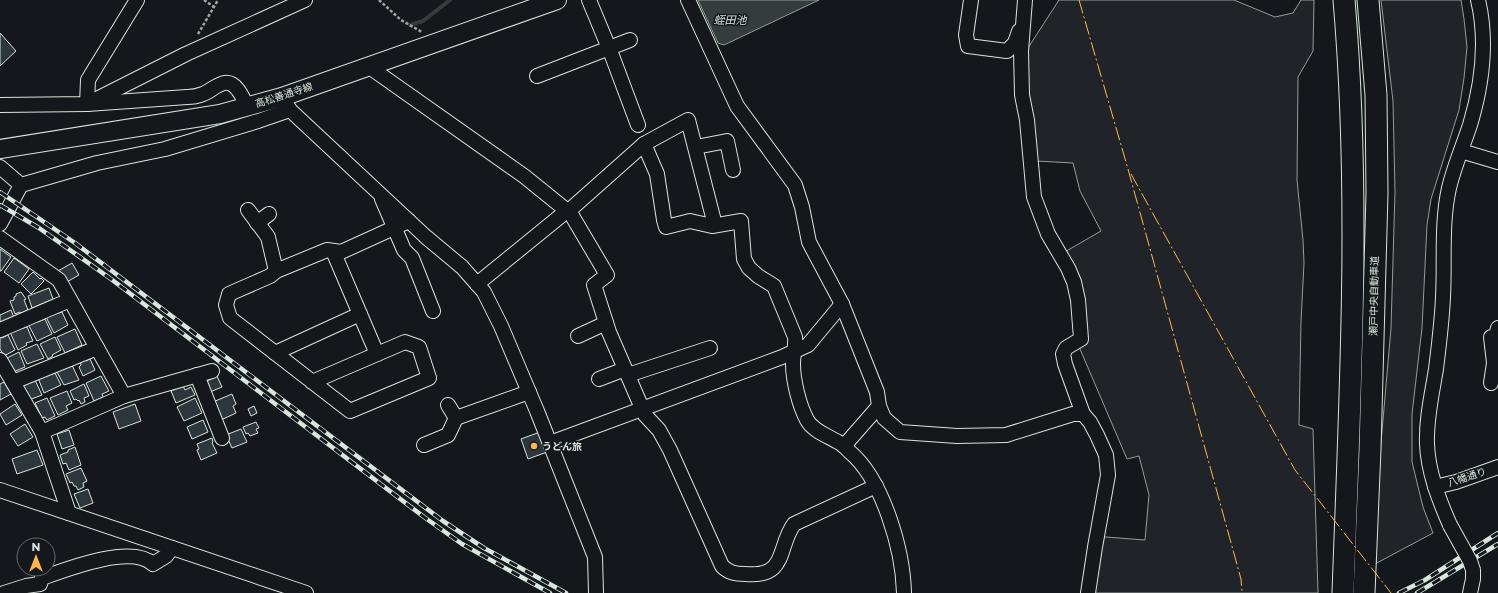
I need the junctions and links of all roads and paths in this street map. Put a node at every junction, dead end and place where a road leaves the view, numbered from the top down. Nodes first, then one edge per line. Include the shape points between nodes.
1 (137, 0) edge
2 (204, 0) edge
3 (218, 0) edge
4 (305, 0) edge
5 (379, 0) edge
6 (557, 0) edge
7 (589, 0) edge
8 (688, 0) edge
9 (971, 0) edge
10 (1025, 0) edge
11 (1344, 0) edge
12 (1368, 0) edge
13 (1478, 0) edge
14 (214, 6) junction
15 (1024, 18) junction
16 (426, 34) dead end
17 (630, 40) dead end
18 (609, 48) junction
19 (186, 54) junction
20 (368, 66) junction
21 (537, 76) dead end
22 (286, 103) junction
23 (87, 104) junction
24 (0, 105) edge
25 (247, 106) junction
26 (638, 125) dead end
27 (644, 144) junction
28 (696, 147) junction
29 (0, 149) edge
30 (1461, 151) junction
31 (1498, 162) edge
32 (0, 167) edge
33 (733, 170) dead end
34 (21, 185) junction
35 (380, 193) junction
36 (248, 210) dead end
37 (568, 211) junction
38 (269, 214) dead end
39 (409, 221) junction
40 (257, 223) junction
41 (0, 224) edge
42 (715, 226) junction
43 (395, 228) junction
44 (0, 238) edge
45 (333, 250) junction
46 (276, 271) junction
47 (477, 284) junction
48 (70, 300) junction
49 (842, 304) junction
50 (432, 311) dead end
51 (360, 314) junction
52 (606, 323) junction
53 (1498, 328) edge
54 (0, 330) edge
55 (578, 336) dead end
56 (97, 348) junction
57 (710, 348) dead end
58 (795, 351) junction
59 (275, 353) junction
60 (377, 354) junction
61 (0, 360) edge
62 (212, 372) dead end
63 (626, 372) junction
64 (197, 375) junction
65 (599, 379) dead end
66 (13, 382) junction
67 (312, 382) junction
68 (1490, 383) edge
69 (529, 392) junction
70 (124, 396) junction
71 (448, 405) dead end
72 (878, 406) junction
73 (643, 409) junction
74 (1083, 414) junction
75 (456, 418) junction
76 (42, 432) junction
77 (222, 438) dead end
78 (550, 442) junction
79 (424, 445) dead end
80 (844, 446) junction
81 (1498, 467) edge
82 (876, 486) junction
83 (1435, 487) junction
84 (0, 490) edge
85 (69, 513) junction
86 (172, 548) junction
87 (1364, 587) edge
88 (1343, 592) edge
89 (4, 593) edge
90 (306, 593) edge
91 (596, 593) edge
92 (904, 593) edge
93 (1088, 593) edge
94 (1470, 593) edge

1 - 23 street via 88,80
2 - 14 path
3 - 14 path
4 - 19 street
5 - 16 path via 401,20
6 - 20 main road, 高松善通寺線
7 - 18 street
8 - 49 street via 737,106 795,185 809,242
9 - 15 street via 966,34 968,46 1007,51 1015,44
10 - 15 street
11 - 88 highway, 瀬戸中央自動車道 via 1353,174 1353,292
12 - 87 highway, 瀬戸中央自動車道 via 1376,95 1377,193
13 - 30 street via 1483,33 1481,80 1477,102
14 - 19 path
15 - 74 street via 1020,51 1022,95 1027,120 1034,197 1048,234 1074,282 1081,339 1066,348 1063,354 1064,364
17 - 18 street
18 - 21 street
18 - 26 street
19 - 23 street
20 - 22 main road, 高松善通寺線
20 - 37 street via 524,176
22 - 25 main road, 高松善通寺線
22 - 34 street via 258,121 165,149 97,163
22 - 35 street
23 - 24 street
23 - 25 street via 192,97 225,83 236,88
25 - 29 main road, 高松善通寺線 via 220,114
27 - 28 street via 688,120
27 - 37 street
27 - 42 street via 657,174 666,227 690,221
28 - 33 street via 726,141
28 - 42 street
30 - 31 street
30 - 83 street via 1446,204 1443,297 1427,432 1428,456
32 - 34 street
34 - 41 street
35 - 39 street
35 - 43 street
36 - 40 street
37 - 47 street
37 - 52 street via 607,275 594,285
38 - 40 street
39 - 43 street
39 - 47 street via 462,267
40 - 46 street via 268,237
42 - 58 street via 741,221 744,259 749,268 774,286 795,337
43 - 45 street via 341,252
43 - 50 street via 404,250 412,258
44 - 48 street via 59,280
45 - 46 street
45 - 51 street
46 - 59 street via 229,294 226,305 230,318
47 - 69 street via 484,292 501,326
48 - 54 street
48 - 56 street
49 - 58 street via 808,344
49 - 72 street via 877,392
51 - 59 street
51 - 60 street
52 - 55 street
52 - 63 street
53 - 68 street via 1496,336 1492,337 1494,363
56 - 66 street
56 - 70 street
57 - 63 street via 685,349
58 - 73 street
58 - 80 street via 793,364 796,381 802,409 808,421 818,431
59 - 67 street
60 - 67 street
60 - 67 street via 406,342 419,347 428,378 350,411
61 - 66 street
62 - 64 street
63 - 65 street
63 - 73 street
64 - 70 street
64 - 77 street
66 - 76 street
69 - 75 street
69 - 78 street
70 - 76 street
71 - 75 street
72 - 74 street via 884,418 900,432 957,436 1006,435 1073,414
72 - 80 street
73 - 78 street
73 - 82 street via 670,450 722,566 727,571 764,573 773,568 794,524
74 - 93 street via 1098,435 1106,455 1108,475
75 - 79 street via 448,435
76 - 85 street
78 - 91 street via 595,557
80 - 82 street via 865,467
81 - 83 street, 八幡通り
82 - 92 street via 894,530 900,554
83 - 94 street, bridge via 1450,525 1473,570
84 - 85 street
85 - 86 street
86 - 89 street via 166,556 153,564 148,559 134,557 105,559 42,578 40,584
86 - 90 street

